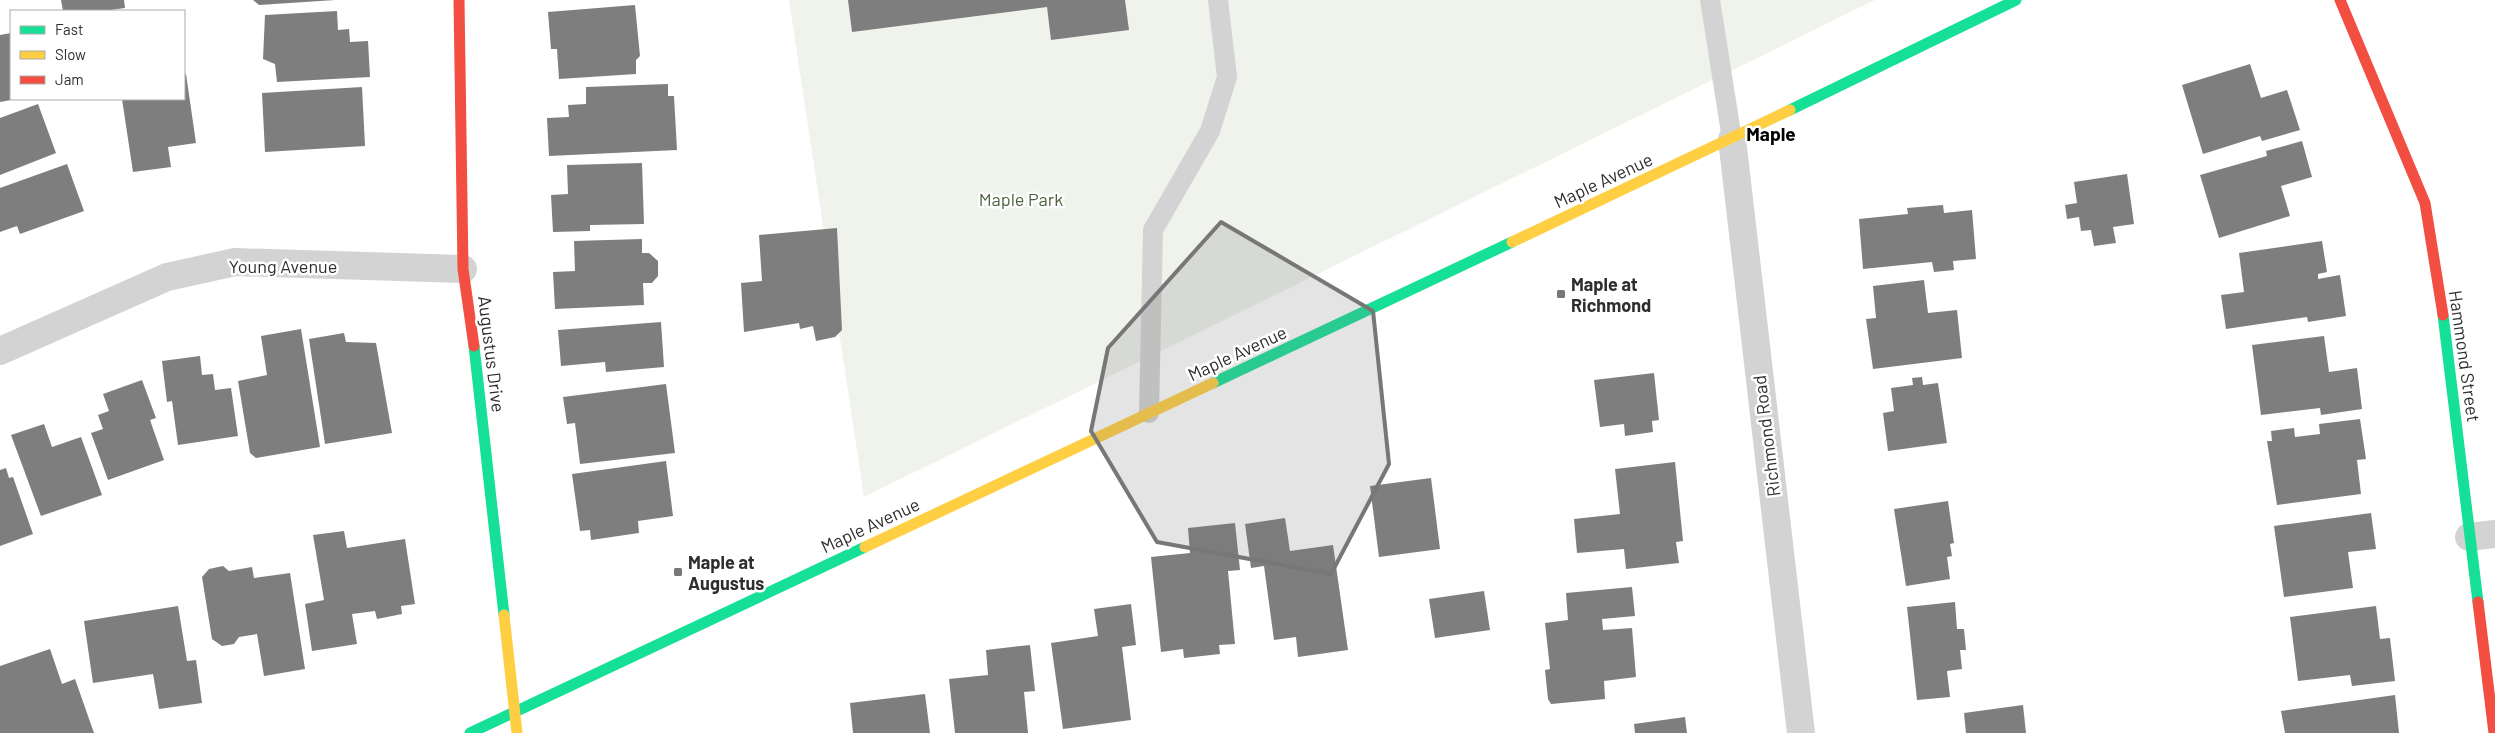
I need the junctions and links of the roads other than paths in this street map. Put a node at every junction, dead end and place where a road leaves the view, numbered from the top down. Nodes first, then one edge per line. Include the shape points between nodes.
1 (459, 0) edge
2 (1218, 0) edge
3 (1710, 0) edge
4 (2016, 0) edge
5 (2340, 0) edge
6 (1732, 140) junction
7 (463, 270) junction
8 (0, 351) edge
9 (1148, 413) junction
10 (2482, 535) edge
11 (514, 711) junction
12 (470, 733) edge
13 (516, 733) edge
14 (1801, 733) edge
15 (2494, 733) edge

1 - 7 main road, Augustus Drive
2 - 9 lane via 1227,76 1210,131 1154,230
3 - 6 lane
4 - 6 main road, Maple Avenue
5 - 10 main road, Hammond Street via 2425,203
6 - 9 main road, Maple Avenue
6 - 14 street, Richmond Road
7 - 8 street, Young Avenue via 235,262 168,277
7 - 11 main road, Augustus Drive via 481,399
9 - 11 main road, Maple Avenue
10 - 15 main road, Hammond Street
11 - 12 main road, Maple Avenue
11 - 13 main road, Augustus Drive

